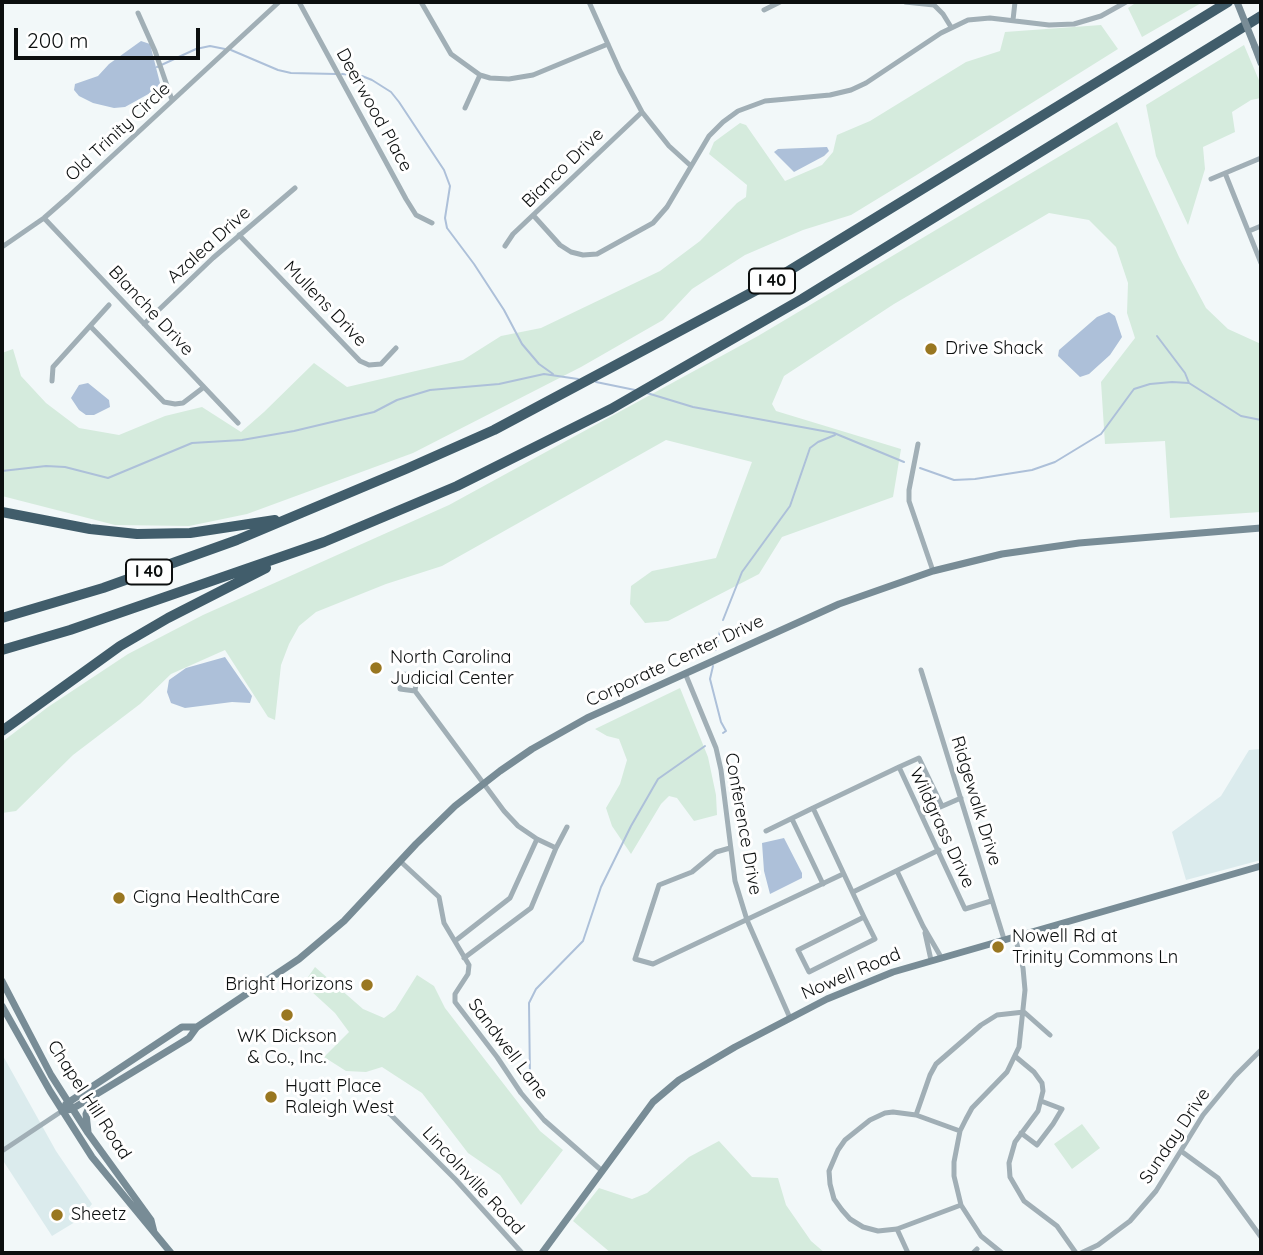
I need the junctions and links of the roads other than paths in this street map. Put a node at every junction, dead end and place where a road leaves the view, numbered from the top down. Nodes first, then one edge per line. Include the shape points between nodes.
1 (279, 2) edge
2 (299, 2) edge
3 (421, 2) edge
4 (589, 2) edge
5 (780, 2) edge
6 (905, 2) edge
7 (1015, 2) edge
8 (1126, 2) edge
9 (1228, 2) edge
10 (1237, 2) edge
11 (764, 10) dead end
12 (138, 13) dead end
13 (1261, 16) edge
14 (1013, 20) junction
15 (951, 27) junction
16 (608, 44) junction
17 (1261, 63) edge
18 (480, 75) junction
19 (172, 100) junction
20 (465, 108) dead end
21 (642, 112) junction
22 (1261, 158) edge
23 (691, 166) junction
24 (1225, 173) junction
25 (1211, 179) dead end
26 (295, 188) dead end
27 (533, 215) junction
28 (44, 218) junction
29 (432, 223) dead end
30 (1261, 226) edge
31 (1249, 231) junction
32 (239, 235) junction
33 (505, 246) dead end
34 (2, 247) edge
35 (1261, 263) edge
36 (109, 306) dead end
37 (144, 324) junction
38 (91, 327) junction
39 (396, 348) dead end
40 (52, 381) dead end
41 (204, 387) junction
42 (238, 423) dead end
43 (918, 444) dead end
44 (2, 512) edge
45 (293, 516) junction
46 (1261, 528) edge
47 (283, 558) junction
48 (933, 571) junction
49 (2, 618) edge
50 (2, 650) edge
51 (921, 670) dead end
52 (685, 673) junction
53 (415, 691) dead end
54 (2, 731) edge
55 (900, 767) junction
56 (485, 782) junction
57 (961, 799) junction
58 (942, 806) junction
59 (813, 808) junction
60 (922, 815) junction
61 (792, 819) junction
62 (567, 827) dead end
63 (766, 831) dead end
64 (537, 839) junction
65 (556, 848) junction
66 (730, 848) junction
67 (939, 850) junction
68 (400, 861) junction
69 (1261, 866) edge
70 (897, 871) junction
71 (843, 874) junction
72 (823, 884) junction
73 (853, 892) junction
74 (991, 901) junction
75 (864, 917) junction
76 (747, 920) junction
77 (923, 926) junction
78 (1015, 936) junction
79 (1003, 939) junction
80 (455, 941) junction
81 (941, 957) junction
82 (464, 958) junction
83 (931, 960) junction
84 (2, 981) edge
85 (2, 1006) edge
86 (1024, 1012) junction
87 (790, 1018) junction
88 (197, 1027) junction
89 (1051, 1034) dead end
90 (1261, 1050) edge
91 (1016, 1057) junction
92 (96, 1095) junction
93 (68, 1101) junction
94 (1041, 1101) junction
95 (371, 1103) dead end
96 (72, 1110) junction
97 (62, 1111) junction
98 (916, 1115) junction
99 (960, 1131) junction
100 (88, 1133) junction
101 (1021, 1133) junction
102 (2, 1151) edge
103 (1181, 1151) junction
104 (601, 1170) junction
105 (961, 1205) junction
106 (897, 1229) junction
107 (154, 1233) junction
108 (1261, 1237) edge
109 (171, 1253) edge
110 (522, 1253) edge
111 (542, 1253) edge
112 (908, 1253) edge
113 (1002, 1253) edge
114 (1076, 1253) edge
115 (1081, 1253) edge

1 - 19 street, Old Trinity Circle
2 - 29 street, Deerwood Place via 411,207
3 - 18 street via 451,54
4 - 16 street
5 - 11 street
6 - 15 street via 934,5
7 - 14 street
8 - 14 street via 1074,24
9 - 45 highway, I 40 via 764,286 494,430
10 - 17 street, bridge
12 - 19 street
13 - 47 highway, I 40 via 802,299 611,410 457,486
14 - 15 street via 975,19
15 - 23 street via 851,90 765,101 738,111 715,129
16 - 18 street via 525,78
16 - 21 street
18 - 20 street
19 - 28 street, Old Trinity Circle
21 - 23 street
21 - 27 street, Bianco Drive
22 - 24 street
23 - 27 street via 653,223 597,254 571,252
24 - 25 street
24 - 31 street
26 - 32 street, Azalea Drive
27 - 33 street, Bianco Drive
28 - 34 street, Old Trinity Circle
28 - 37 street, Blanche Drive
30 - 31 street
31 - 35 street
32 - 37 street, Azalea Drive
32 - 39 street, Mullens Drive via 360,361 381,364
36 - 38 street
37 - 41 street, Blanche Drive
38 - 40 street via 53,367
38 - 41 street via 164,402 183,403
41 - 42 street, Blanche Drive
43 - 48 street via 909,501
44 - 45 highway via 137,534 215,531
45 - 49 highway, I 40 via 103,588
46 - 48 street, Corporate Center Drive via 1052,547
47 - 50 highway, I 40
47 - 54 highway via 120,646
48 - 52 street, Corporate Center Drive via 839,604
51 - 57 street, Ridgewalk Drive
52 - 56 street, Corporate Center Drive via 567,729
52 - 66 street, Conference Drive via 716,748
53 - 56 street
55 - 58 street via 919,758
55 - 59 street, Wildgrass Drive
55 - 60 street, Wildgrass Drive
56 - 64 street via 504,811
56 - 68 street, Corporate Center Drive
57 - 58 street
57 - 74 street, Ridgewalk Drive
58 - 60 street
59 - 61 street, Wildgrass Drive
59 - 71 street
60 - 67 street, Wildgrass Drive
61 - 63 street, Wildgrass Drive
61 - 72 street
62 - 65 street
64 - 65 street
64 - 80 street via 510,898
65 - 82 street via 531,908
66 - 76 street, Conference Drive
66 - 76 street via 716,852 692,872 659,885 635,959 653,964
67 - 70 street
67 - 74 street, Wildgrass Drive via 965,909
68 - 80 street via 439,897 444,923
68 - 88 street, Corporate Center Drive via 314,948
69 - 78 street, Nowell Road
70 - 73 street
70 - 77 street
71 - 72 street
71 - 73 street
72 - 76 street
73 - 75 street
74 - 79 street, Ridgewalk Drive
75 - 75 street via 798,950 809,972 875,939
76 - 87 street, Conference Drive
77 - 81 street
77 - 83 street
78 - 79 street, Nowell Road
78 - 86 street via 1023,968
79 - 81 street, Nowell Road
80 - 82 street
81 - 83 street, Nowell Road
82 - 104 street, Sandwell Lane via 468,974 455,1002 544,1120
83 - 87 street, Nowell Road via 858,985
84 - 93 street, Chapel Hill Road
85 - 97 street, Chapel Hill Road
86 - 89 street
86 - 91 street
86 - 98 street via 997,1015 941,1059 930,1075
87 - 104 street, Nowell Road via 666,1090
88 - 92 street, Corporate Center Drive via 189,1038
88 - 93 street, Corporate Center Drive via 182,1027
90 - 103 street, Sunday Drive via 1224,1088
91 - 94 street via 1042,1083
91 - 99 street via 972,1108
92 - 96 street, Corporate Center Drive
92 - 100 street via 86,1114
93 - 96 street, Chapel Hill Road
93 - 97 street, Corporate Center Drive
94 - 101 street
94 - 101 street via 1062,1109 1054,1124 1037,1145
95 - 110 street, Lincolnville Road via 390,1114
96 - 97 street, Corporate Center Drive
96 - 100 street, Chapel Hill Road
97 - 102 street
97 - 107 street, Chapel Hill Road via 92,1157
98 - 99 street
98 - 106 street via 893,1112 870,1120 845,1140 829,1171 834,1199 850,1219 878,1231
99 - 105 street via 954,1176
100 - 107 street, Chapel Hill Road via 151,1220
101 - 114 street via 1009,1163 1014,1189 1057,1226
103 - 108 street via 1218,1178
103 - 115 street, Sunday Drive via 1130,1222
104 - 111 street, Nowell Road
105 - 106 street
105 - 113 street via 981,1236
106 - 112 street
107 - 109 street, Chapel Hill Road

